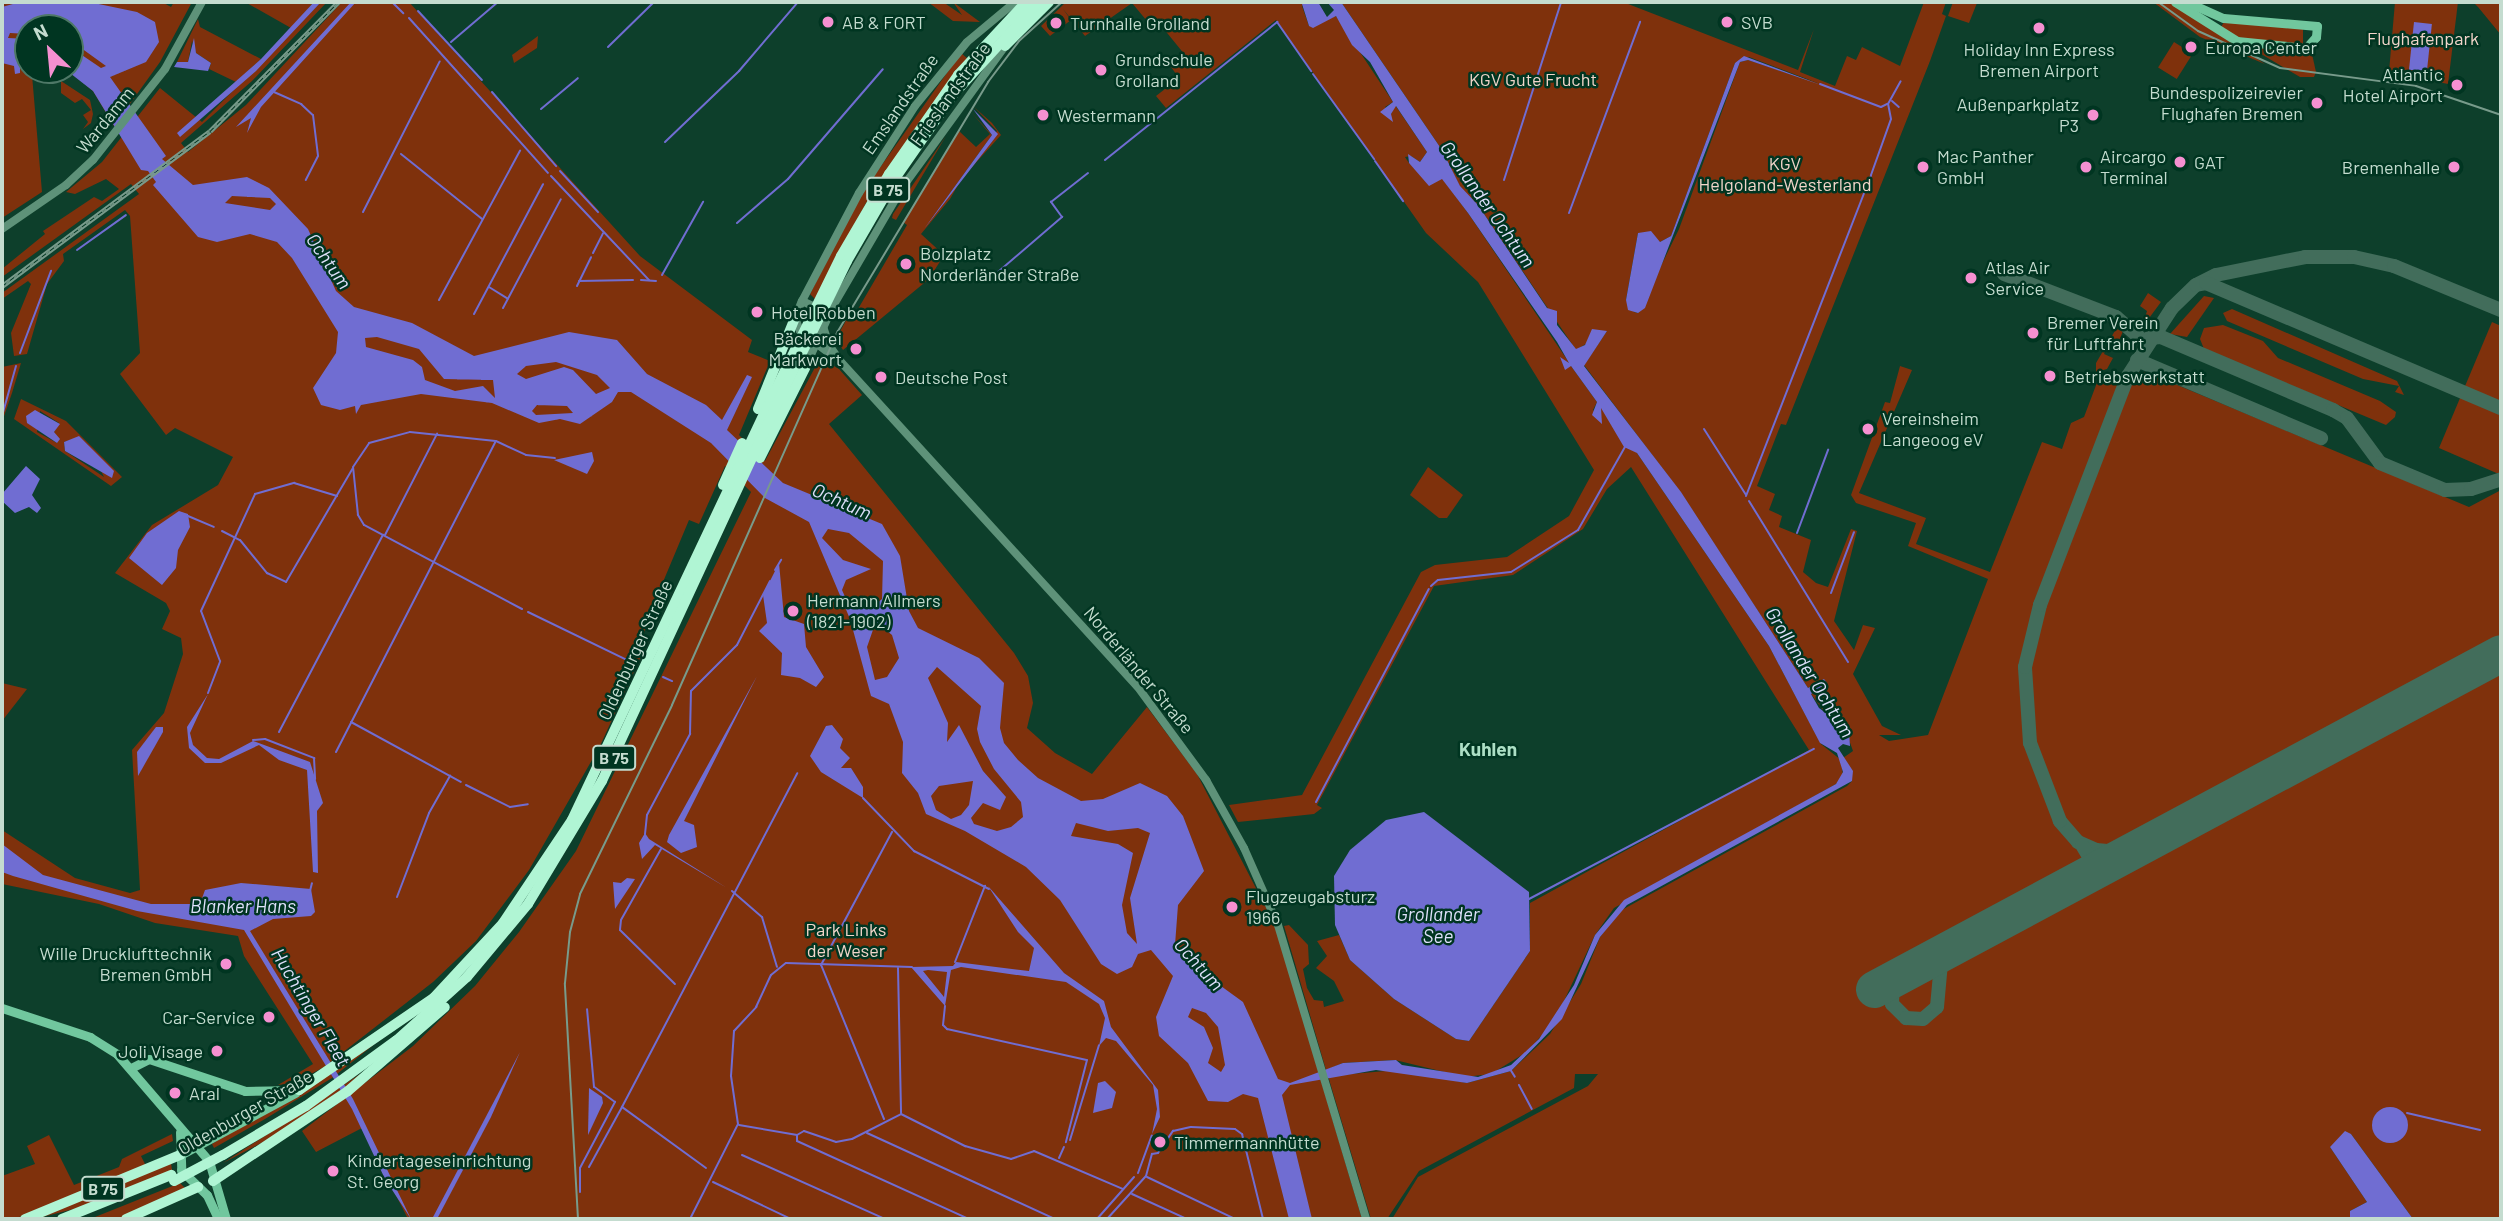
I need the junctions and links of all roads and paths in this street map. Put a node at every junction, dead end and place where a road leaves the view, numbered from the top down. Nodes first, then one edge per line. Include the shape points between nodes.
1 (202, 2) edge
2 (1015, 2) edge
3 (1026, 2) edge
4 (1038, 2) edge
5 (1049, 2) edge
6 (2175, 2) edge
7 (2187, 2) edge
8 (2223, 18) junction
9 (2219, 31) junction
10 (1005, 46) joint
11 (2, 229) edge
12 (802, 301) junction
13 (795, 318) junction
14 (824, 325) junction
15 (815, 342) junction
16 (825, 350) junction
17 (841, 362) junction
18 (805, 368) junction
19 (773, 402) junction
20 (752, 448) junction
21 (738, 478) junction
22 (710, 540) junction
23 (2, 1008) edge
24 (131, 1068) junction
25 (338, 1081) junction
26 (299, 1090) junction
27 (255, 1093) junction
28 (260, 1112) junction
29 (180, 1132) junction
30 (196, 1147) junction
31 (180, 1155) junction
32 (172, 1178) junction
33 (213, 1181) junction
34 (198, 1187) junction
35 (25, 1219) edge
36 (62, 1219) edge
37 (81, 1219) edge
38 (126, 1219) edge
39 (218, 1219) edge
40 (226, 1219) edge
41 (1366, 1219) edge

1 - 11 street, Wardamm via 165,69 115,134 66,186
2 - 12 street, Emslandstraße via 967,42 915,106 859,193
3 - 19 highway, Oldenburger Straße / B 75, bridge via 958,75 889,174 841,256
4 - 19 highway, Oldenburger Straße / B 75, bridge via 953,95 894,180
5 - 10 highway
6 - 9 main road
7 - 8 main road
8 - 9 main road
8 - 9 main road via 2317,26 2314,42 2306,48 2252,44
10 - 14 street, Frieslandstraße via 902,188
12 - 13 street, Emslandstraße
12 - 14 street, Norderländer Straße via 817,308
13 - 15 street, Norderländer Straße via 800,331
13 - 20 highway
14 - 15 street, Frieslandstraße
14 - 17 street, Norderländer Straße via 829,345
15 - 16 street, Norderländer Straße
15 - 18 street, Frieslandstraße
16 - 17 street, Norderländer Straße
16 - 18 street
17 - 41 street, Norderländer Straße via 1125,672 1195,763 1268,899
18 - 20 highway
19 - 20 highway, Oldenburger Straße / B 75
20 - 21 highway, Oldenburger Straße / B 75
20 - 21 highway
21 - 22 highway, Oldenburger Straße / B 75
22 - 25 highway, Oldenburger Straße / B 75 via 567,830 503,923 437,996
22 - 25 highway, Oldenburger Straße / B 75 via 571,839 528,904 480,963 422,1019
23 - 24 main road via 104,1044
24 - 27 main road via 149,1059
24 - 29 main road via 157,1096
25 - 26 highway
25 - 32 highway, Oldenburger Straße / B 75
25 - 33 highway
26 - 27 main road
26 - 28 main road
27 - 28 main road via 263,1101
28 - 30 main road
29 - 30 main road
29 - 31 main road
30 - 31 main road
30 - 33 main road via 209,1161
31 - 34 main road via 184,1175
31 - 35 highway, B 75
32 - 36 highway, Oldenburger Straße / B 75
32 - 37 highway, B 75
33 - 34 main road
33 - 40 main road
34 - 38 highway, B 75
34 - 39 main road

